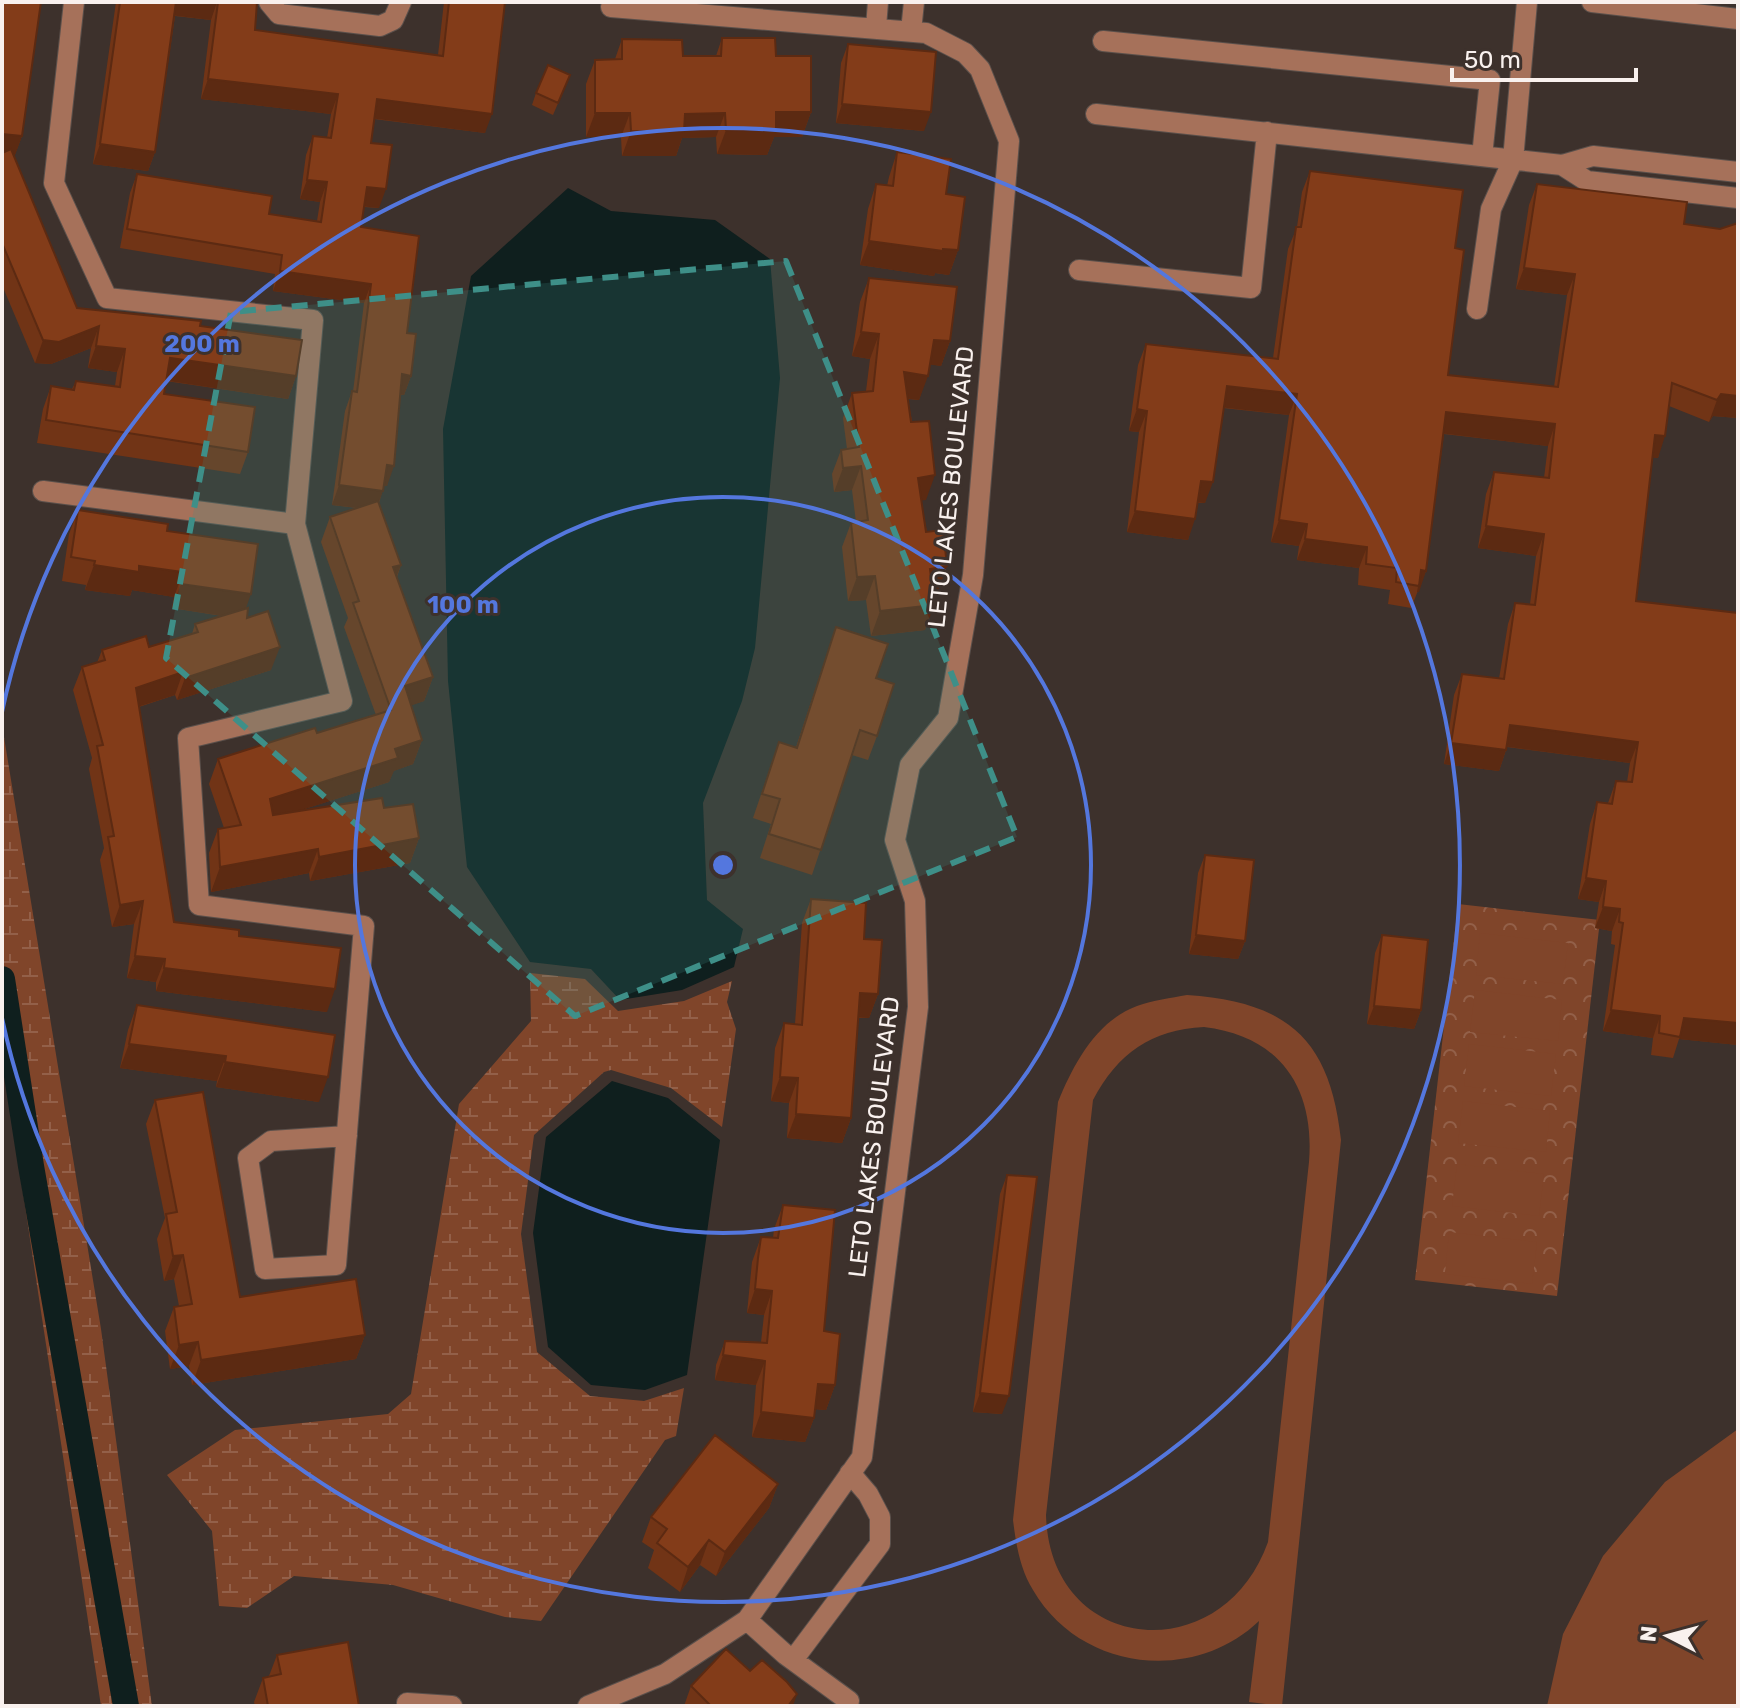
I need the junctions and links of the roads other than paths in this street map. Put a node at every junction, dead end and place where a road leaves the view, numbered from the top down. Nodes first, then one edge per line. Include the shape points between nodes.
1 (74, 2) edge
2 (269, 2) edge
3 (401, 2) edge
4 (878, 2) edge
5 (914, 2) edge
6 (1527, 2) edge
7 (1592, 2) edge
8 (611, 7) dead end
9 (1738, 19) edge
10 (876, 27) junction
11 (911, 31) junction
12 (1103, 41) dead end
13 (1096, 114) dead end
14 (1267, 132) junction
15 (1482, 156) junction
16 (1513, 160) junction
17 (1562, 165) junction
18 (1738, 172) edge
19 (1738, 198) edge
20 (1079, 270) dead end
21 (1477, 309) dead end
22 (43, 491) dead end
23 (295, 524) junction
24 (347, 1136) junction
25 (850, 1473) junction
26 (747, 1620) junction
27 (793, 1660) junction
28 (849, 1701) dead end
29 (407, 1703) dead end
30 (452, 1706) edge
31 (588, 1706) edge

1 - 23 street via 54,183 107,298 313,320
2 - 3 street via 279,14 380,26 393,20
4 - 10 street
5 - 11 street
6 - 16 street
7 - 9 street
8 - 10 street, LETO LAKES BOULEVARD
10 - 11 street, LETO LAKES BOULEVARD
11 - 25 street, LETO LAKES BOULEVARD via 940,39 980,69 1009,141 973,575 948,718 910,765 895,840 915,901 918,1007 862,1457
12 - 15 street via 1490,80
13 - 14 street
14 - 15 street
14 - 20 street via 1251,288
15 - 16 street
16 - 17 street
16 - 21 street via 1491,209
17 - 18 street via 1593,156
17 - 19 street via 1587,181
22 - 23 street
23 - 24 street via 342,701 188,738 199,905 364,926
24 - 24 street via 336,1265 265,1269 248,1158 271,1141
25 - 26 street, LETO LAKES BOULEVARD
25 - 27 street via 880,1517 880,1544
26 - 27 street
26 - 31 street, LETO LAKES BOULEVARD via 665,1674
27 - 28 street
29 - 30 street

